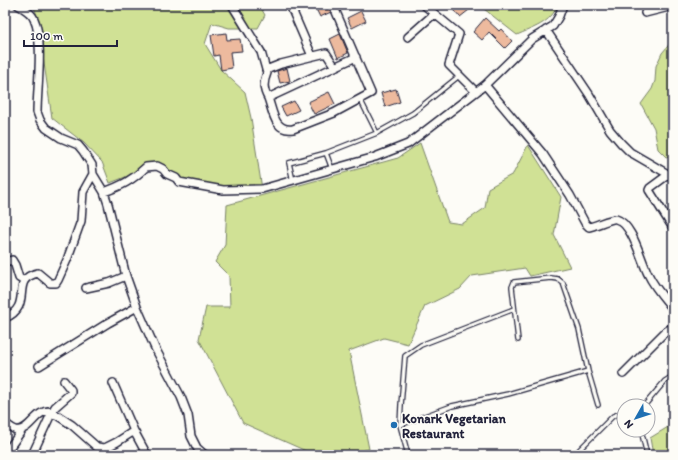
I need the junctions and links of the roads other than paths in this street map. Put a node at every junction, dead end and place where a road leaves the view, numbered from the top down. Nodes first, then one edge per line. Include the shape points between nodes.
1 (18, 5) edge
2 (232, 5) edge
3 (290, 5) edge
4 (333, 5) edge
5 (424, 5) edge
6 (563, 5) edge
7 (673, 6) edge
8 (645, 13) dead end
9 (434, 14) junction
10 (546, 30) junction
11 (408, 37) dead end
12 (312, 56) junction
13 (356, 57) junction
14 (335, 66) junction
15 (266, 70) junction
16 (459, 75) junction
17 (485, 85) junction
18 (476, 92) junction
19 (268, 98) junction
20 (360, 99) junction
21 (377, 133) junction
22 (326, 153) junction
23 (332, 170) junction
24 (93, 174) junction
25 (671, 176) edge
26 (293, 180) junction
27 (104, 192) junction
28 (673, 228) edge
29 (5, 262) edge
30 (126, 276) junction
31 (24, 281) junction
32 (86, 288) dead end
33 (137, 307) junction
34 (514, 309) junction
35 (673, 309) edge
36 (5, 318) edge
37 (673, 326) edge
38 (518, 340) dead end
39 (39, 366) dead end
40 (588, 371) junction
41 (623, 374) dead end
42 (673, 376) edge
43 (64, 381) dead end
44 (113, 383) dead end
45 (651, 398) edge
46 (598, 406) dead end
47 (52, 412) junction
48 (616, 415) edge
49 (5, 423) edge
50 (400, 425) junction
51 (22, 430) junction
52 (134, 431) junction
53 (643, 438) edge
54 (5, 454) edge
55 (32, 455) edge
56 (146, 455) edge
57 (205, 455) edge
58 (408, 455) edge
59 (574, 455) edge
60 (647, 455) edge

1 - 24 street via 34,18 36,26 39,55 37,112 40,120 50,131 84,151 92,165
2 - 15 street via 260,52
3 - 12 street
4 - 13 street
5 - 9 street
6 - 10 street via 553,26
7 - 8 street
9 - 11 street
9 - 16 street via 459,34 449,64
10 - 17 street via 532,39
10 - 25 street via 621,143 630,152
12 - 14 street via 326,53
12 - 15 street
13 - 14 street
13 - 20 street via 371,92
14 - 19 street
15 - 19 street via 263,82
16 - 18 street
16 - 21 lane via 413,113
17 - 18 street
17 - 35 street via 543,154 589,227 612,219 623,222 638,248 647,274
18 - 23 street via 408,144
19 - 20 street via 278,125 287,130 334,113
20 - 21 lane
21 - 22 lane
22 - 23 lane
22 - 26 lane via 289,163
23 - 26 street
24 - 27 street
24 - 31 street via 83,192 81,221 58,280 56,283 50,283 38,273
25 - 28 street via 649,190
26 - 27 street via 262,189 223,190 179,182 157,166 146,167 136,177
27 - 30 street
29 - 31 street via 12,260 19,278
30 - 32 street
30 - 33 street
31 - 36 street via 18,307
33 - 39 street
33 - 57 street via 181,397 188,415 191,436 197,448
34 - 38 lane
34 - 40 lane via 514,282 551,278 564,282 579,329
34 - 50 lane via 421,345 405,356
37 - 41 street
40 - 46 lane
40 - 50 lane via 508,394 452,406
42 - 45 lane via 665,381
43 - 47 street via 71,393
44 - 52 street
47 - 51 street via 44,412
47 - 52 street via 72,425 97,447 105,448
47 - 55 street
48 - 59 lane
49 - 51 street via 16,430
50 - 58 lane
51 - 54 street
52 - 56 street
53 - 60 lane

